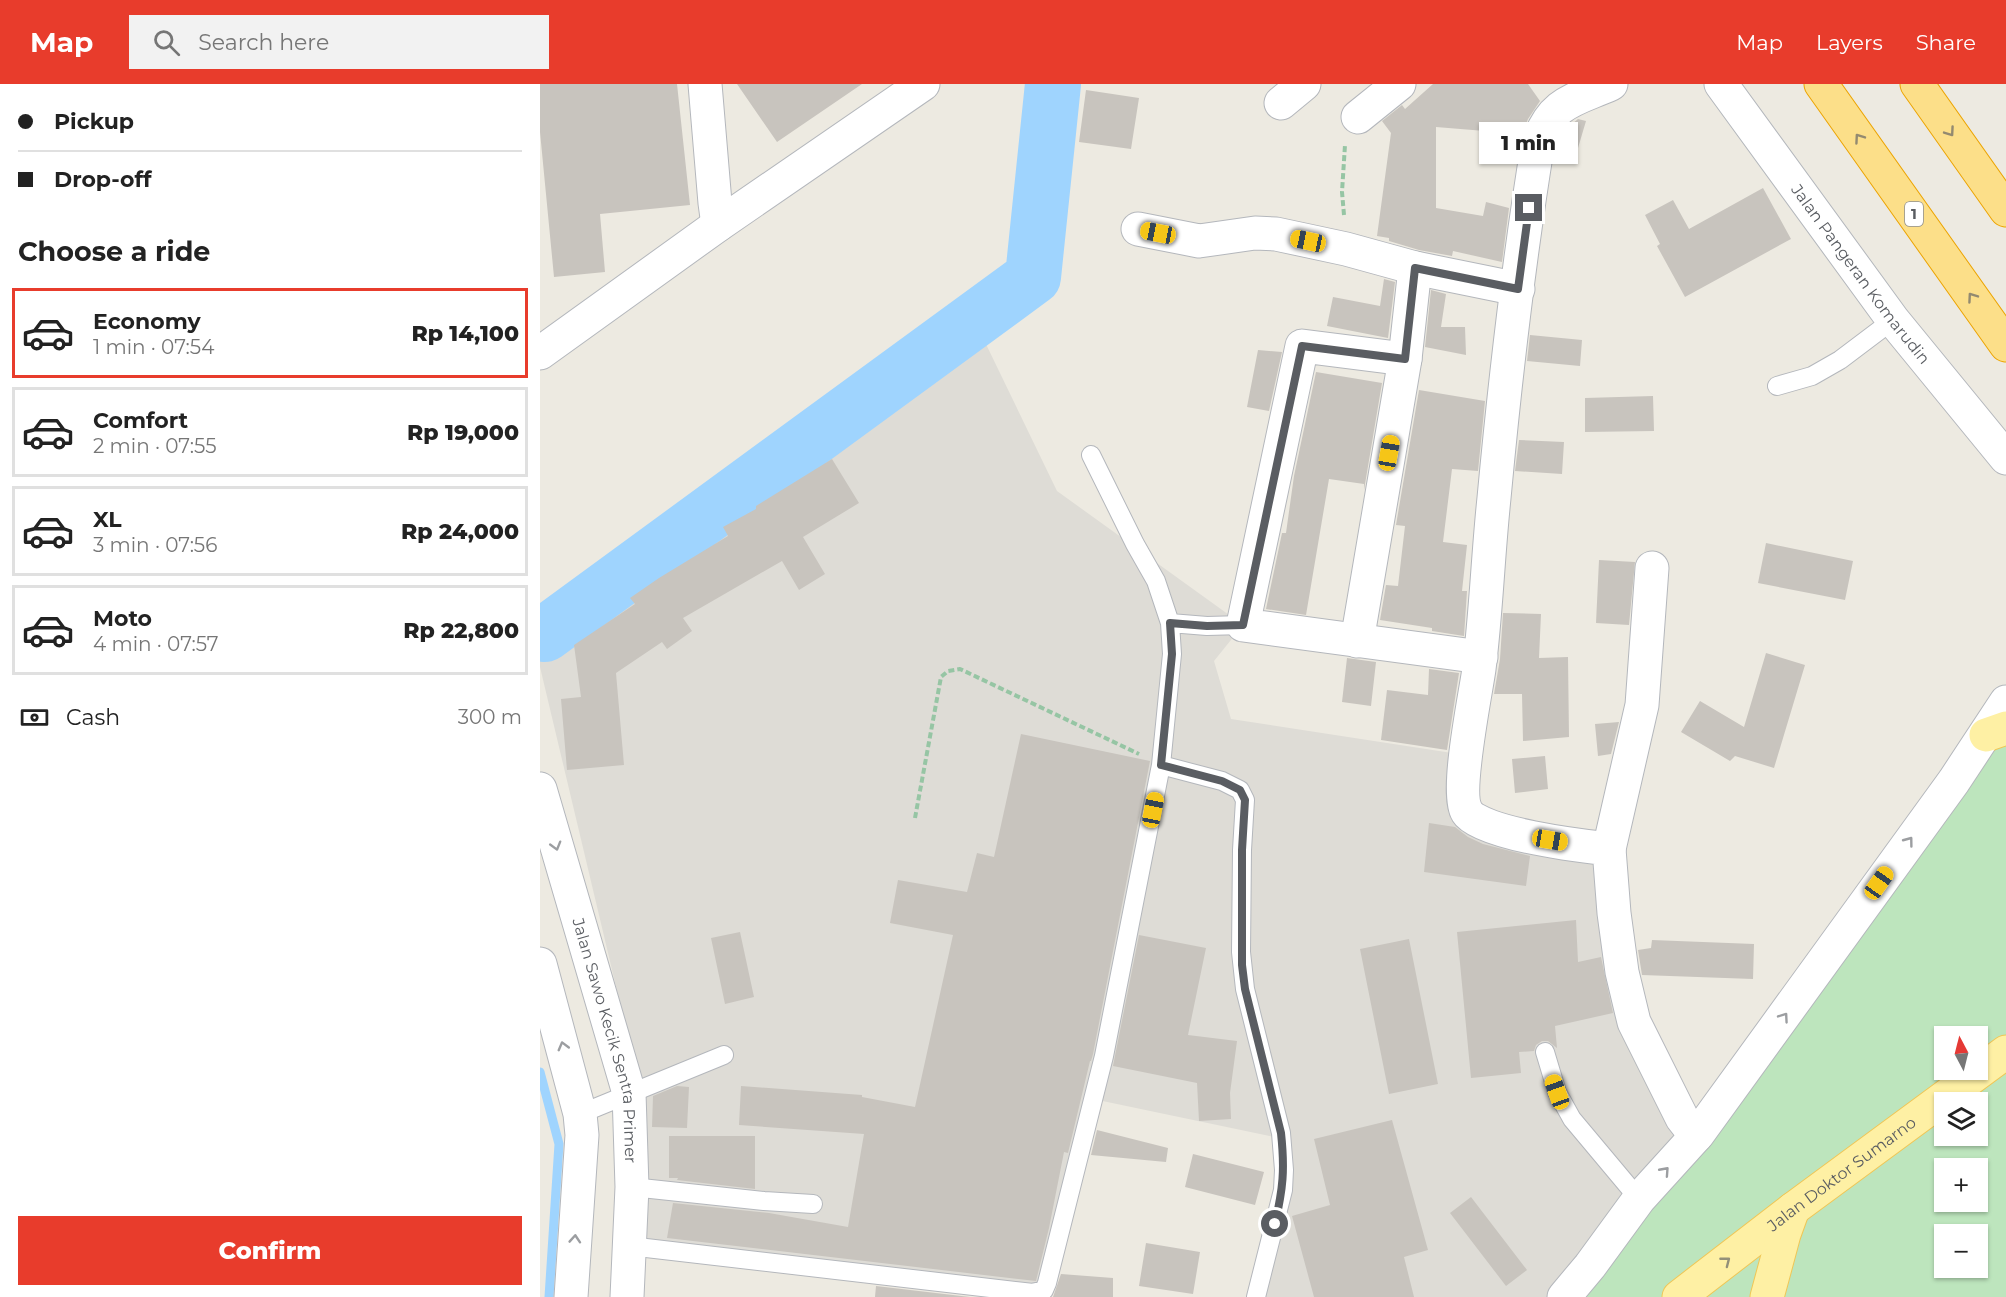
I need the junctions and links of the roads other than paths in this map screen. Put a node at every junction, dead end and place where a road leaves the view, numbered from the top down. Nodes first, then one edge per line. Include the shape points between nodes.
1 (705, 84) edge
2 (923, 84) edge
3 (1399, 84) edge
4 (1611, 84) edge
5 (1721, 84) edge
6 (1821, 84) edge
7 (1917, 84) edge
8 (1358, 117) road end
9 (2006, 210) edge
10 (718, 225) junction
11 (1138, 229) dead end
12 (1415, 268) junction
13 (1518, 289) junction
14 (1893, 320) junction
15 (2006, 345) edge
16 (540, 353) edge
17 (1405, 359) junction
18 (1777, 386) dead end
19 (1091, 455) dead end
20 (2006, 458) edge
21 (1652, 568) dead end
22 (1170, 623) junction
23 (1243, 625) junction
24 (1357, 641) junction
25 (1481, 657) junction
26 (2006, 702) edge
27 (1996, 731) edge
28 (1161, 765) junction
29 (540, 789) edge
30 (1609, 849) junction
31 (540, 964) edge
32 (546, 1007) edge
33 (1545, 1052) dead end
34 (2006, 1052) edge
35 (724, 1055) dead end
36 (629, 1093) junction
37 (580, 1114) junction
38 (1696, 1136) junction
39 (632, 1187) junction
40 (1639, 1199) junction
41 (813, 1204) dead end
42 (1793, 1209) junction
43 (629, 1246) junction
44 (571, 1297) edge
45 (627, 1297) edge
46 (1256, 1297) edge
47 (1564, 1297) edge
48 (1679, 1297) edge
49 (1767, 1297) edge

1 - 10 street
2 - 10 street
3 - 8 street
4 - 13 street via 1569,102 1550,116 1543,129
5 - 14 street, Jalan Pangeran Komarudin
15 -> 6 highway, 1
7 -> 9 highway
10 - 16 street
11 - 12 street via 1199,241 1276,234
12 - 13 street
12 - 17 street
13 - 25 street via 1494,497
14 - 18 lane via 1812,376
14 - 20 street, Jalan Pangeran Komarudin
17 - 23 street via 1302,346
17 - 24 street
19 - 22 lane via 1156,581
21 - 30 street via 1642,705
22 - 23 lane
22 - 28 lane via 1172,654
23 - 24 street
24 - 25 street
25 - 30 street via 1462,793 1468,814 1488,827
26 - 27 street
38 -> 27 street
28 - 43 lane via 1104,1056 1044,1290 1033,1293
28 - 46 lane via 1222,781 1240,790 1245,800 1242,965 1281,1133 1284,1170 1283,1190
29 -> 36 street, Jalan Sawo Kecik Sentra Primer
30 - 38 street via 1622,972 1634,1022 1682,1118
31 - 32 street
37 -> 32 street
33 - 40 lane via 1557,1092 1572,1119
34 - 42 main road, Jalan Doktor Sumarno
35 - 36 lane
36 - 37 lane
36 - 39 street, Jalan Sawo Kecik Sentra Primer
44 -> 37 street via 582,1135
40 -> 38 street
39 - 41 lane
39 - 43 street, Jalan Sawo Kecik Sentra Primer
40 - 47 street
48 -> 42 main road, Jalan Doktor Sumarno
42 - 49 main road
43 - 45 street, Jalan Sawo Kecik Sentra Primer

